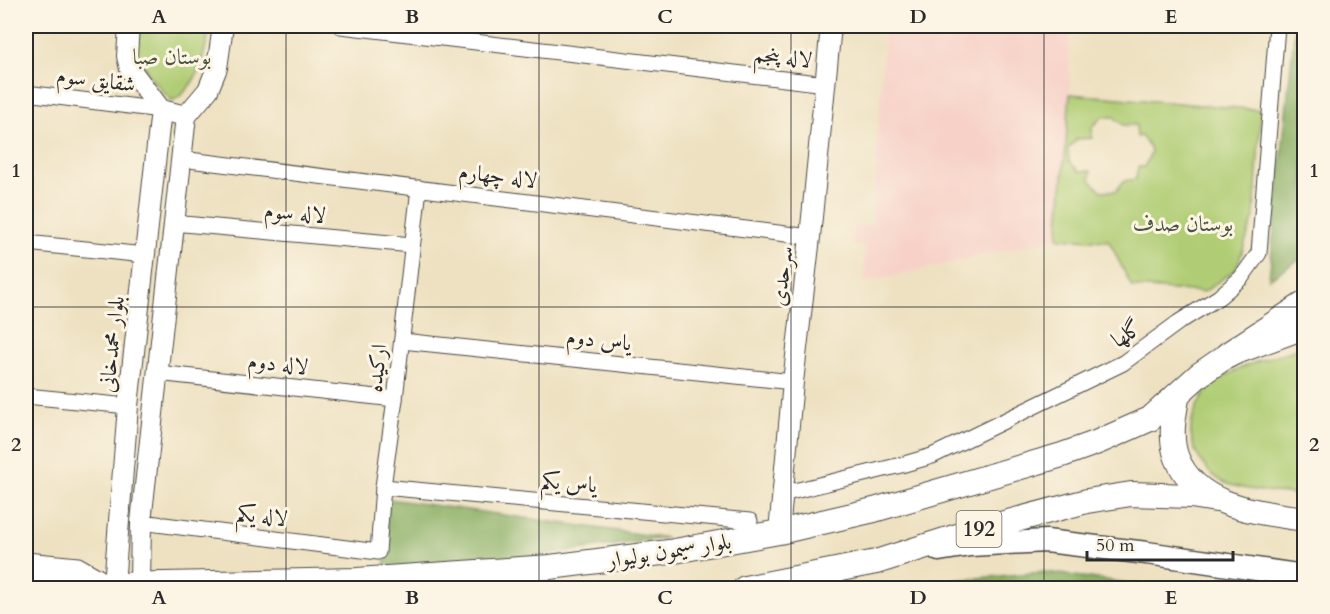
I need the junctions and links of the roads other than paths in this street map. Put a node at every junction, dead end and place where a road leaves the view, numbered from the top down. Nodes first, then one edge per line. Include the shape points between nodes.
1 (129, 26) edge
2 (223, 26) edge
3 (341, 26) edge
4 (831, 26) edge
5 (1277, 26) edge
6 (826, 84) junction
7 (26, 93) edge
8 (161, 110) junction
9 (186, 116) junction
10 (181, 159) junction
11 (419, 188) junction
12 (173, 223) junction
13 (810, 237) junction
14 (26, 243) edge
15 (412, 245) junction
16 (145, 255) junction
17 (1305, 305) edge
18 (1305, 327) edge
19 (402, 341) junction
20 (1228, 355) junction
21 (157, 373) junction
22 (793, 382) junction
23 (1178, 394) junction
24 (26, 396) edge
25 (395, 399) junction
26 (128, 406) junction
27 (383, 487) junction
28 (782, 494) junction
29 (1216, 500) junction
30 (1305, 519) edge
31 (750, 521) dead end
32 (141, 522) junction
33 (779, 532) junction
34 (378, 552) joint
35 (26, 560) edge
36 (876, 562) junction
37 (1305, 576) edge
38 (26, 579) edge
39 (140, 584) junction
40 (114, 585) junction
41 (745, 588) edge

1 - 8 street via 130,69
2 - 9 street via 217,68 208,90
3 - 6 street, لاله پنجم
4 - 6 street, سرحدی
5 - 28 street, گلها via 1259,254 1241,278 1123,363 971,438 902,465
6 - 13 street, سرحدی
7 - 8 street, شقایق سوم
8 - 9 street
8 - 16 street, بلوار محمدخانی
9 - 10 street
10 - 11 street, لاله چهارم
10 - 12 street
11 - 13 street, لاله چهارم
11 - 15 street, ارکیده
12 - 15 street, لاله سوم
12 - 21 street
13 - 22 street, سرحدی
14 - 16 street
15 - 19 street, ارکیده
16 - 26 street, بلوار محمدخانی
17 - 20 highway
18 - 20 main road, بلوار سیمون بولیوار
19 - 22 street, یاس دوم
19 - 25 street, ارکیده
20 - 23 main road, بلوار سیمون بولیوار
21 - 25 street, لاله دوم
21 - 32 street
22 - 28 street, سرحدی
23 - 29 main road via 1173,422 1177,458 1193,482
23 - 33 main road, بلوار سیمون بولیوار / 192 via 1150,419 1062,455 864,512
24 - 26 street
25 - 27 street, ارکیده
26 - 40 street, بلوار محمدخانی
27 - 31 street, یاس یکم
27 - 34 street, ارکیده
28 - 33 street, سرحدی
29 - 30 main road
29 - 36 main road, 192 via 1131,494 1087,501
32 - 34 street, لاله یکم
32 - 39 street
33 - 39 main road, بلوار سیمون بولیوار / 192 via 669,552 550,567 357,580
35 - 40 street via 78,565
36 - 37 main road via 970,545 1046,541
36 - 41 main road, 192
38 - 40 main road, بلوار سیمون بولیوار / 192
39 - 40 main road, بلوار سیمون بولیوار / 192

